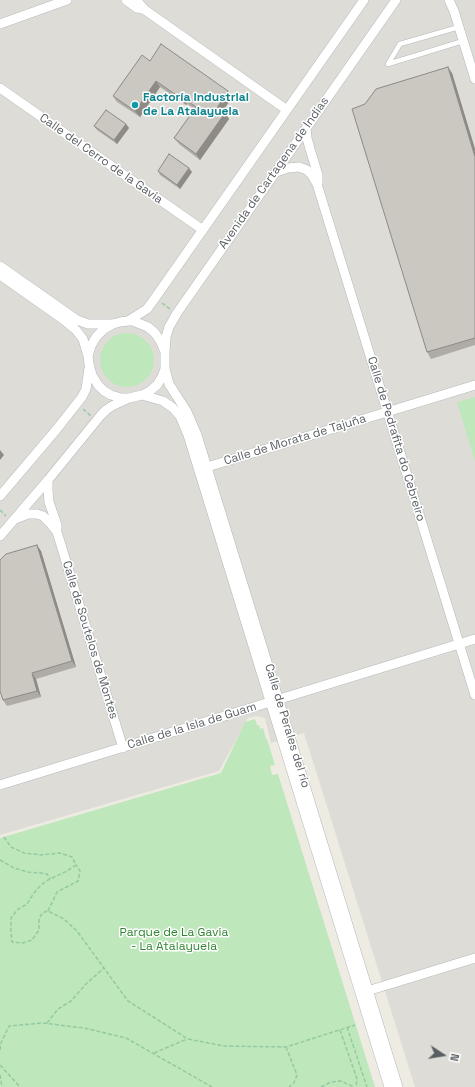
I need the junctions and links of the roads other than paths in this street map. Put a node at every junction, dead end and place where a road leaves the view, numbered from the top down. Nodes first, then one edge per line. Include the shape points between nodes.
1 (68, 0) edge
2 (126, 0) edge
3 (136, 0) edge
4 (364, 0) edge
5 (396, 0) edge
6 (449, 0) edge
7 (454, 0) edge
8 (145, 10) junction
9 (454, 11) junction
10 (0, 24) edge
11 (459, 27) junction
12 (464, 41) junction
13 (475, 79) edge
14 (0, 88) edge
15 (287, 110) junction
16 (306, 128) junction
17 (276, 172) junction
18 (317, 184) junction
19 (203, 230) junction
20 (0, 266) edge
21 (0, 275) edge
22 (128, 321) junction
23 (113, 324) junction
24 (165, 352) junction
25 (89, 360) junction
26 (165, 369) junction
27 (475, 384) edge
28 (142, 396) junction
29 (129, 398) junction
30 (388, 412) junction
31 (207, 468) junction
32 (48, 480) junction
33 (0, 496) edge
34 (12, 518) junction
35 (57, 532) junction
36 (0, 536) edge
37 (475, 639) edge
38 (460, 644) junction
39 (475, 695) edge
40 (274, 700) junction
41 (123, 748) junction
42 (0, 785) edge
43 (475, 958) edge
44 (364, 992) junction
45 (389, 1087) edge
46 (398, 1087) edge

1 - 10 street
2 - 8 street
3 - 8 street
4 - 15 street, Avenida de Cartagena de Indias
5 - 16 street, Avenida de Cartagena de Indias
6 - 9 street
7 - 9 street
8 - 15 street
9 - 11 street
11 - 12 street
11 - 12 lane via 400,44 388,64
12 - 13 street
14 - 19 street, Calle del Cerro de la Gavia
15 - 19 street, Avenida de Cartagena de Indias
16 - 17 street, Avenida de Cartagena de Indias
16 - 18 street, Calle de Pedrafita do Cebreiro via 318,175
17 - 18 street, Calle de Pedrafita do Cebreiro via 298,167 307,170
17 - 24 street, Avenida de Cartagena de Indias via 176,313 166,337
18 - 30 street, Calle de Pedrafita do Cebreiro
19 - 22 street, Avenida de Cartagena de Indias via 152,303
20 - 23 street via 77,320 88,324
21 - 25 street via 76,330 83,340
22 - 23 street
22 - 24 street via 148,327 155,333
23 - 25 street via 96,337 91,346
24 - 26 street
25 - 29 street via 92,375 104,391 121,398
25 - 33 street via 86,389 82,397
26 - 28 street via 157,384
26 - 31 street, Calle de Perales del río via 169,384 188,412
27 - 30 street, Calle de Morata de Tajuña
28 - 29 street
28 - 40 street, Calle de Perales del río via 162,401 173,408 185,425
29 - 32 street via 106,410
30 - 31 street, Calle de Morata de Tajuña
30 - 38 street, Calle de Pedrafita do Cebreiro
31 - 40 street, Calle de Perales del río
32 - 34 street
32 - 35 street, Calle de Soutelos de Montes via 49,502
34 - 35 street, Calle de Soutelos de Montes via 37,514 43,516
34 - 36 street
35 - 41 street, Calle de Soutelos de Montes
37 - 38 street, Calle de la Isla de Guam
38 - 39 street, Calle de Pedrafita do Cebreiro
38 - 40 street, Calle de la Isla de Guam
40 - 41 street, Calle de la Isla de Guam
40 - 44 street, Calle de Perales del río
41 - 42 street, Calle de la Isla de Guam
43 - 44 street
44 - 45 street, Calle de Perales del río
44 - 46 street, Calle de Perales del río

